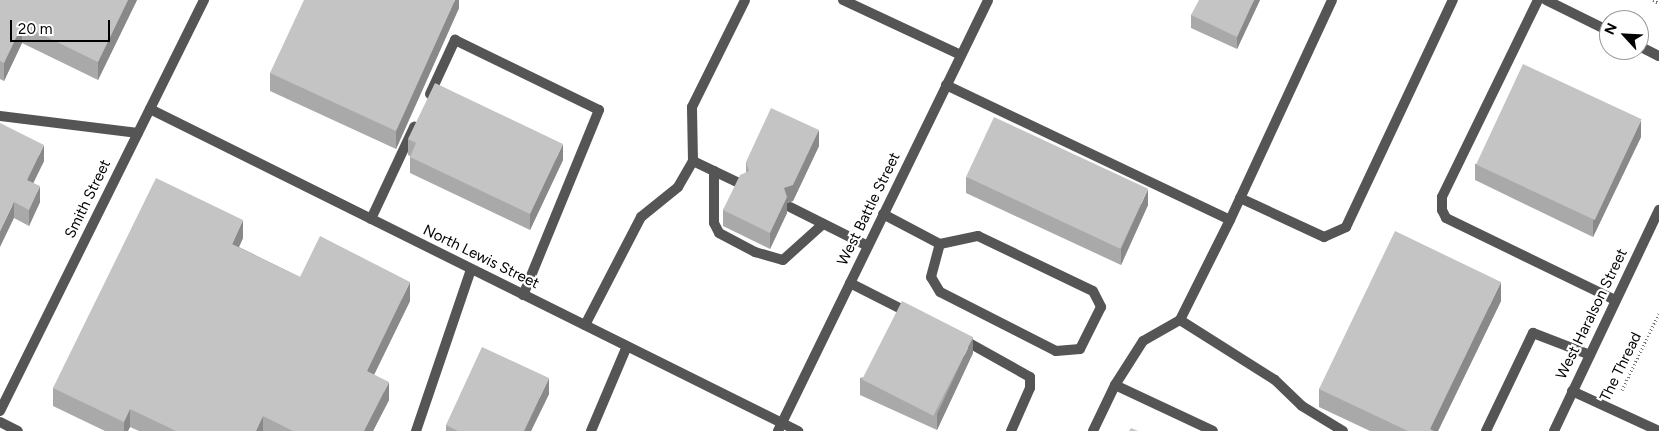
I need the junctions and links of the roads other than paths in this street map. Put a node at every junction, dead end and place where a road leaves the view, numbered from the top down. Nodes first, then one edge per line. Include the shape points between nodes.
1 (204, 0) edge
2 (745, 0) edge
3 (843, 0) edge
4 (988, 0) edge
5 (1332, 0) edge
6 (1453, 0) edge
7 (1538, 0) edge
8 (1546, 0) edge
9 (1599, 26) edge
10 (961, 55) junction
11 (946, 86) junction
12 (150, 109) junction
13 (0, 116) edge
14 (138, 133) junction
15 (693, 161) junction
16 (714, 171) junction
17 (743, 185) edge
18 (1240, 198) junction
19 (790, 207) dead end
20 (1659, 210) edge
21 (884, 214) junction
22 (371, 219) junction
23 (1230, 220) junction
24 (823, 224) junction
25 (940, 244) junction
26 (868, 246) junction
27 (471, 269) junction
28 (850, 284) junction
29 (523, 294) junction
30 (1616, 300) junction
31 (919, 318) edge
32 (1180, 320) junction
33 (585, 325) junction
34 (953, 335) edge
35 (627, 346) junction
36 (1590, 354) junction
37 (1115, 385) junction
38 (1572, 391) junction
39 (0, 411) edge
40 (0, 422) edge
41 (780, 427) edge
42 (1659, 430) edge
43 (18, 431) edge
44 (416, 431) edge
45 (591, 431) edge
46 (798, 431) edge
47 (1011, 431) edge
48 (1093, 431) edge
49 (1213, 431) edge
50 (1343, 431) edge
51 (1486, 431) edge
52 (1554, 431) edge

1 - 12 street, Smith Street
2 - 15 street via 692,107
3 - 10 street
4 - 10 street, West Battle Street
5 - 18 street
6 - 18 street via 1346,227 1324,237
7 - 30 street via 1442,197 1442,210 1446,218
8 - 9 street
10 - 11 street, West Battle Street
11 - 21 street, West Battle Street
11 - 23 street
12 - 14 street, Smith Street
12 - 22 street, North Lewis Street
13 - 14 street
14 - 39 street, Smith Street
15 - 16 street
15 - 33 street via 678,187 641,216
16 - 17 street
16 - 24 street via 716,228 755,252 783,260
18 - 23 street
19 - 24 street
20 - 30 street, West Haralson Street
21 - 25 street
21 - 26 street, West Battle Street
22 - 27 street, North Lewis Street
22 - 29 street via 455,40 599,110
23 - 32 street
24 - 26 street
25 - 25 street via 978,236 1093,291 1101,307 1080,349 1056,351 940,292 931,277
26 - 28 street, West Battle Street
27 - 29 street, North Lewis Street
27 - 44 street
28 - 31 street
28 - 41 street, West Battle Street
29 - 33 street, North Lewis Street
30 - 36 street, West Haralson Street
32 - 37 street via 1143,341
32 - 50 street via 1275,380 1302,406
33 - 35 street, North Lewis Street
34 - 47 street via 1030,377 1030,388
35 - 41 street, North Lewis Street
35 - 45 street
36 - 38 street, West Haralson Street
36 - 51 street via 1533,333
37 - 48 street
37 - 49 street
38 - 42 street
38 - 52 street, West Haralson Street
40 - 43 street
41 - 46 street, North Lewis Street

